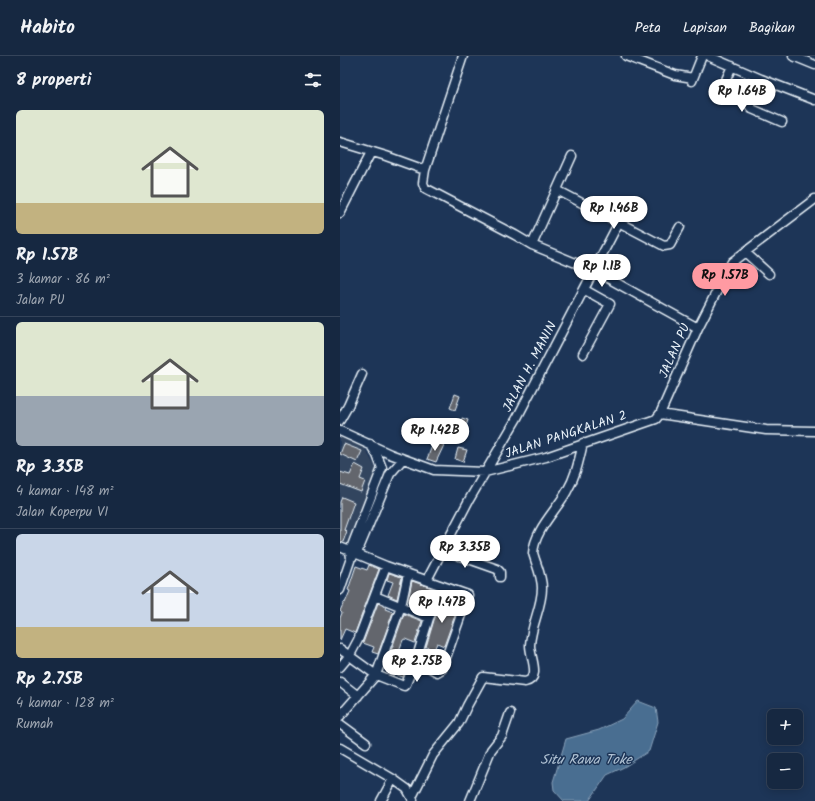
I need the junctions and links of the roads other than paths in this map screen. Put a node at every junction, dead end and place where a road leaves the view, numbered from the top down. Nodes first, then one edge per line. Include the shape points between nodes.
1 (463, 56) edge
2 (626, 56) edge
3 (702, 56) edge
4 (708, 56) edge
5 (793, 56) edge
6 (815, 65) edge
7 (732, 66) junction
8 (761, 79) junction
9 (721, 91) dead end
10 (815, 100) edge
11 (782, 122) dead end
12 (340, 142) edge
13 (371, 152) junction
14 (572, 156) dead end
15 (425, 170) junction
16 (557, 190) junction
17 (815, 199) edge
18 (340, 214) edge
19 (618, 224) dead end
20 (680, 227) dead end
21 (532, 245) junction
22 (746, 253) junction
23 (595, 271) junction
24 (769, 274) dead end
25 (585, 290) junction
26 (698, 328) junction
27 (583, 354) dead end
28 (362, 374) dead end
29 (660, 414) junction
30 (340, 420) edge
31 (340, 431) edge
32 (815, 431) edge
33 (369, 444) junction
34 (582, 444) junction
35 (403, 459) junction
36 (381, 471) junction
37 (485, 472) junction
38 (390, 474) junction
39 (340, 547) edge
40 (443, 550) junction
41 (353, 554) junction
42 (386, 566) junction
43 (408, 574) junction
44 (500, 577) dead end
45 (427, 580) junction
46 (341, 586) edge
47 (443, 587) junction
48 (375, 596) junction
49 (400, 606) junction
50 (429, 618) junction
51 (340, 649) edge
52 (350, 656) junction
53 (416, 660) junction
54 (340, 667) edge
55 (376, 675) junction
56 (340, 682) edge
57 (358, 696) junction
58 (510, 712) dead end
59 (340, 716) edge
60 (340, 724) edge
61 (366, 743) dead end
62 (340, 748) edge
63 (393, 779) junction
64 (413, 799) edge
65 (381, 801) edge
66 (470, 801) edge

1 - 15 street
2 - 3 street via 692,80
4 - 7 street
5 - 6 street
7 - 8 street
7 - 9 street
8 - 10 street
8 - 11 street via 750,107
12 - 13 street
13 - 15 street
13 - 18 street
14 - 16 street
15 - 21 street via 425,188
16 - 20 street via 664,246 670,245
16 - 21 street
17 - 22 street, JALAN PU
19 - 23 street, JALAN H. MANIN
21 - 23 street
22 - 24 street
22 - 26 street, JALAN PU via 732,262
23 - 25 street, JALAN H. MANIN
23 - 26 street
25 - 27 street via 610,304
25 - 37 street, JALAN H. MANIN via 517,418
26 - 29 street, JALAN PU
28 - 30 street
29 - 32 street via 766,430
29 - 34 street, JALAN PANGKALAN 2 via 653,420
31 - 33 street, JALAN PANGKALAN 2
33 - 35 street, JALAN PANGKALAN 2
33 - 36 street via 382,468
34 - 37 street, JALAN PANGKALAN 2 via 546,457
34 - 64 street via 578,464 567,491 539,534 534,548 542,587 530,635 535,673 533,678 525,682 483,677 459,723 433,755
35 - 37 street, JALAN PANGKALAN 2 via 434,470
35 - 38 street
36 - 38 street
36 - 41 street
37 - 40 street, JALAN H. MANIN
38 - 41 street
39 - 41 street
40 - 44 street via 497,569
40 - 45 street, JALAN H. MANIN
41 - 42 street
41 - 46 street
42 - 43 street
42 - 48 street
43 - 45 street
43 - 49 street
45 - 47 street
47 - 50 street
47 - 53 street via 468,595 460,622 440,672
48 - 49 street
48 - 52 street
49 - 50 street
49 - 55 street
50 - 53 street
51 - 52 street
52 - 54 street
52 - 55 street
53 - 55 street via 404,686
55 - 57 street
56 - 57 street
57 - 59 street
58 - 66 street via 502,736 491,750
60 - 61 street
62 - 63 street
63 - 64 street via 407,789
63 - 65 street

